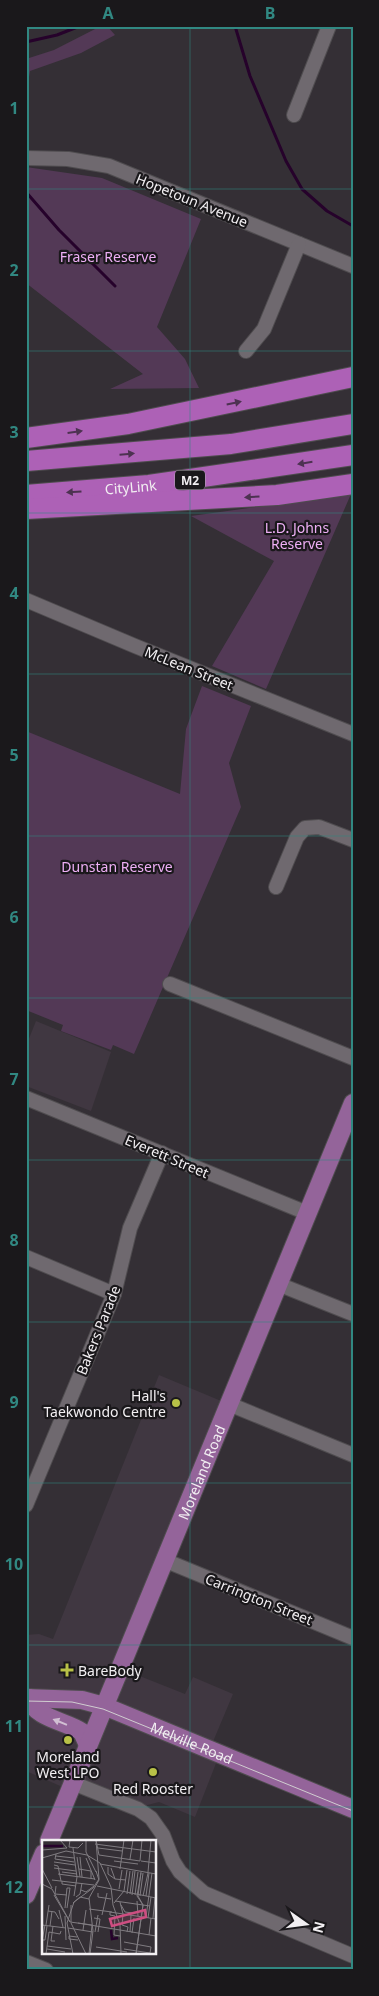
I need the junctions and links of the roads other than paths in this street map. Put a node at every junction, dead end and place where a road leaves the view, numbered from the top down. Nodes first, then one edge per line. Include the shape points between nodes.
1 (329, 26) edge
2 (294, 115) dead end
3 (26, 158) edge
4 (299, 244) junction
5 (353, 266) edge
6 (246, 351) dead end
7 (353, 377) edge
8 (353, 424) edge
9 (26, 438) edge
10 (353, 455) edge
11 (26, 461) edge
12 (353, 484) edge
13 (26, 495) edge
14 (26, 509) edge
15 (26, 600) edge
16 (353, 734) edge
17 (353, 840) edge
18 (276, 887) dead end
19 (170, 984) dead end
20 (353, 1058) edge
21 (26, 1098) edge
22 (353, 1103) edge
23 (162, 1153) junction
24 (307, 1213) junction
25 (26, 1257) edge
26 (278, 1284) junction
27 (114, 1294) junction
28 (353, 1314) edge
29 (229, 1404) junction
30 (353, 1455) edge
31 (26, 1505) edge
32 (164, 1560) junction
33 (353, 1638) edge
34 (28, 1698) edge
35 (104, 1706) junction
36 (88, 1745) junction
37 (73, 1783) junction
38 (353, 1809) edge
39 (49, 1840) edge
40 (42, 1858) edge
41 (26, 1895) edge
42 (353, 1956) edge
43 (26, 1962) edge
44 (46, 1970) edge

1 - 2 street
3 - 4 street, Hopetoun Avenue via 68,159 109,166
4 - 5 street, Hopetoun Avenue
4 - 6 street via 264,330
9 -> 7 highway via 128,424
11 -> 8 highway via 231,444
10 -> 13 highway, CityLink / M2 via 149,485
12 -> 14 highway via 267,496
15 - 16 street, McLean Street
17 - 18 street via 319,826 305,828 297,837
19 - 20 street
21 - 23 street, Everett Street
22 - 24 main road, Moreland Road
23 - 24 street, Everett Street
23 - 27 street, Bakers Parade via 130,1228
24 - 26 main road, Moreland Road
25 - 27 street
26 - 28 street
26 - 29 main road, Moreland Road
27 - 31 street, Bakers Parade
29 - 30 street
29 - 32 main road, Moreland Road
32 - 33 street, Carrington Street
32 - 35 main road, Moreland Road
34 - 35 main road, Melville Road via 82,1700
36 -> 34 main road via 82,1732 46,1716
35 - 36 main road, Moreland Road
35 - 38 main road, Melville Road
36 - 37 main road, Moreland Road
37 - 39 main road, Moreland Road
37 - 42 street via 152,1818 180,1872 204,1893
40 - 41 main road
43 - 44 street

